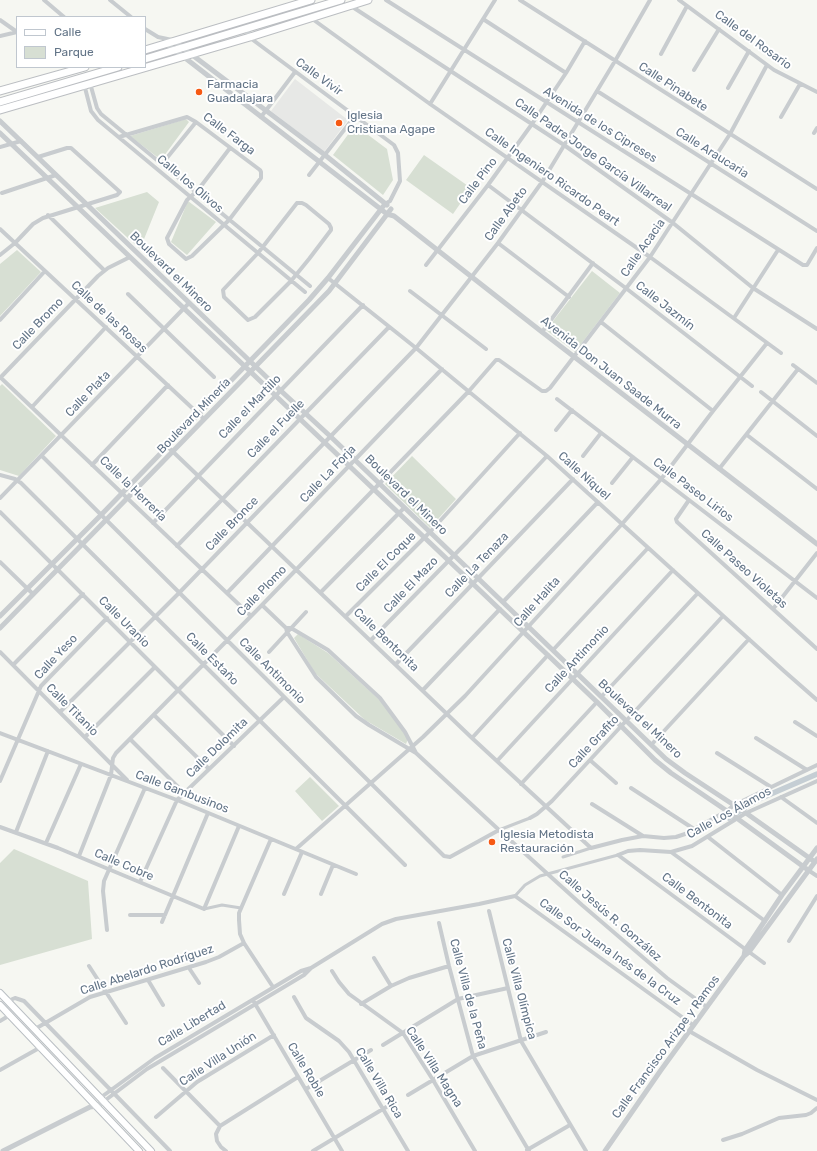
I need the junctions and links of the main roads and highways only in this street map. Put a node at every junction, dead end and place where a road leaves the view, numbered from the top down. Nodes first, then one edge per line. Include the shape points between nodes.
1 (311, 0) edge
2 (341, 0) edge
3 (368, 0) edge
4 (146, 50) edge
5 (146, 59) edge
6 (146, 67) edge
7 (81, 68) edge
8 (115, 68) edge
9 (143, 68) edge
10 (0, 91) edge
11 (0, 102) edge
12 (0, 110) edge
13 (0, 993) edge
14 (0, 1005) edge
15 (139, 1151) edge
16 (151, 1151) edge

1 - 4 main road via 175,42 166,41
2 - 5 main road
3 - 6 main road
7 - 10 main road
8 - 11 main road
9 - 12 main road
13 - 16 main road
14 - 15 main road

